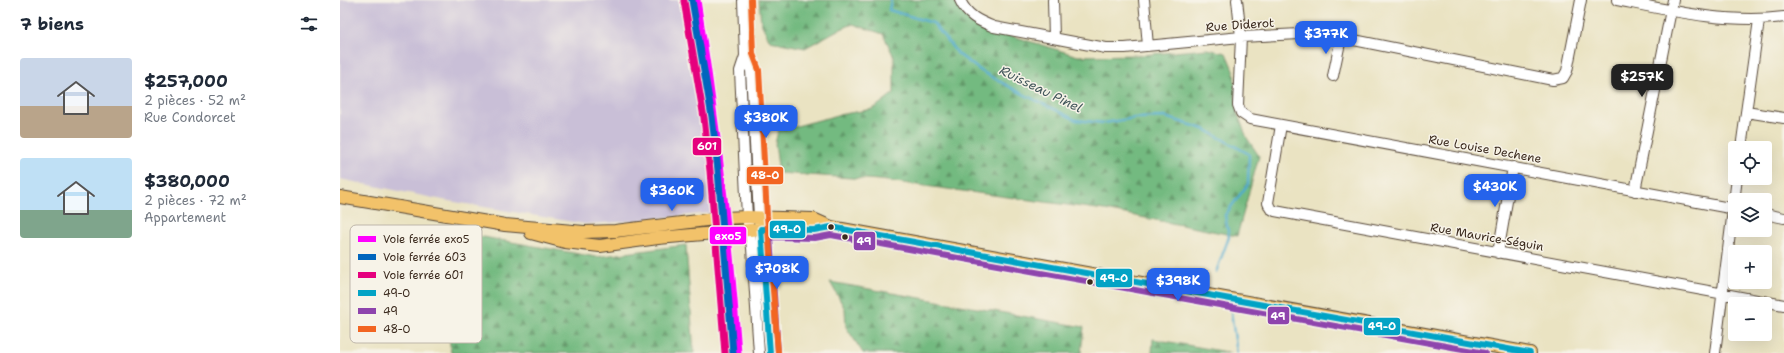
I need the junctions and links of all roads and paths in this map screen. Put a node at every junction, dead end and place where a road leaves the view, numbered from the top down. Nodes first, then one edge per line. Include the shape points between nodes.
1 (743, 0) edge
2 (1053, 0) edge
3 (1144, 0) edge
4 (1237, 0) edge
5 (1581, 0) edge
6 (1617, 0) edge
7 (1673, 0) edge
8 (962, 3) edge
9 (1671, 10) junction
10 (1784, 17) edge
11 (1759, 20) junction
12 (1241, 37) junction
13 (1054, 38) junction
14 (1341, 38) junction
15 (1148, 46) junction
16 (745, 56) junction
17 (1333, 76) dead end
18 (1746, 112) junction
19 (1784, 118) edge
20 (1281, 125) junction
21 (1742, 141) edge
22 (1513, 168) junction
23 (1635, 191) junction
24 (340, 197) edge
25 (1728, 208) edge
26 (1772, 215) edge
27 (747, 217) junction
28 (1784, 218) edge
29 (760, 223) junction
30 (505, 226) junction
31 (748, 230) junction
32 (1730, 237) edge
33 (1498, 253) junction
34 (1723, 294) junction
35 (1784, 305) edge
36 (759, 353) edge
37 (770, 353) edge
38 (1530, 353) edge
39 (1715, 353) edge

1 - 16 street
2 - 13 street
3 - 15 street
4 - 12 street
5 - 14 street, Rue Diderot via 1567,70 1563,78 1558,80
6 - 9 street
7 - 9 street
8 - 13 street, Rue Diderot via 977,20 994,27
9 - 11 street via 1722,19
9 - 23 street
10 - 11 street
11 - 18 street
12 - 14 street, Rue Diderot via 1319,33
12 - 15 street, Rue Diderot
12 - 20 street, Rue Louise Dechene via 1238,105 1241,113 1250,119
13 - 15 street, Rue Diderot via 1106,48
14 - 17 street
16 - 27 street via 740,71
16 - 29 street via 751,70
18 - 19 street
18 - 21 street
20 - 22 street, Rue Louise Dechene
20 - 33 street, Rue Maurice-Séguin via 1268,203 1275,211
22 - 23 street, Rue Louise Dechene
22 - 33 street
23 - 25 street, Rue Louise Dechene
24 - 30 main road
26 - 28 street
27 - 29 main road
27 - 30 main road via 607,232
27 - 31 street
29 - 31 main road
29 - 37 street
29 - 38 main road via 813,219 831,227
30 - 31 main road via 564,242 600,246
31 - 36 street via 752,248
32 - 34 street
33 - 34 street, Rue Maurice-Séguin
34 - 35 street, Rue Maurice-Séguin
34 - 39 street

